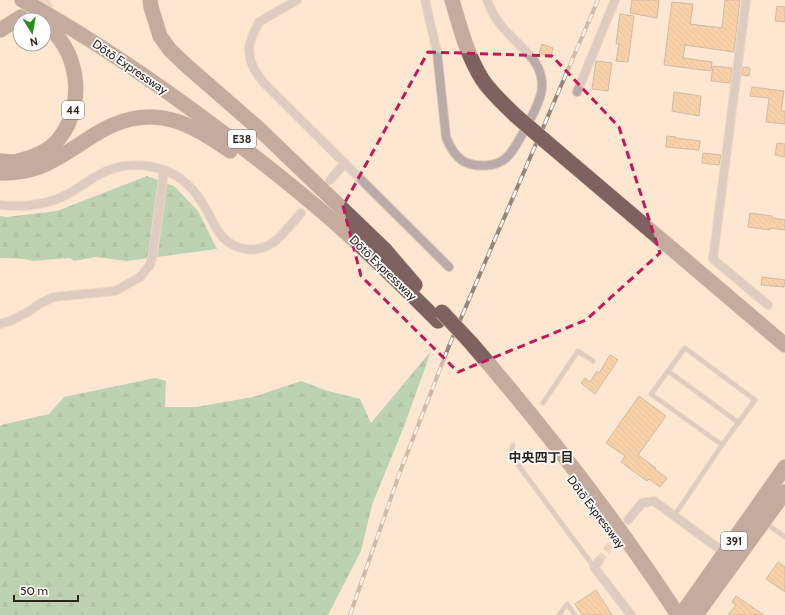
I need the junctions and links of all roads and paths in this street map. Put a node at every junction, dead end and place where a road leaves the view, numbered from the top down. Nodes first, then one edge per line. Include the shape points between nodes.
1 (150, 0) edge
2 (296, 0) edge
3 (425, 0) edge
4 (452, 0) edge
5 (457, 0) edge
6 (487, 0) edge
7 (615, 0) edge
8 (746, 0) edge
9 (24, 5) edge
10 (32, 12) edge
11 (0, 18) edge
12 (0, 30) edge
13 (52, 31) edge
14 (577, 92) dead end
15 (518, 114) junction
16 (546, 137) junction
17 (0, 161) edge
18 (345, 163) junction
19 (164, 170) junction
20 (0, 173) edge
21 (330, 180) dead end
22 (0, 205) edge
23 (301, 213) dead end
24 (353, 238) junction
25 (449, 267) dead end
26 (415, 285) junction
27 (768, 305) dead end
28 (440, 317) junction
29 (0, 324) edge
30 (785, 339) edge
31 (785, 345) edge
32 (593, 361) dead end
33 (668, 371) junction
34 (543, 403) dead end
35 (739, 423) junction
36 (512, 445) dead end
37 (722, 445) junction
38 (785, 467) edge
39 (785, 492) edge
40 (674, 516) junction
41 (628, 520) tunnel mouth
42 (771, 527) dead end
43 (785, 536) edge
44 (730, 557) junction
45 (596, 564) joint
46 (652, 581) junction
47 (560, 615) edge
48 (575, 615) edge
49 (631, 615) edge
50 (670, 615) edge
51 (680, 615) edge
52 (696, 615) edge

1 - 26 highway via 160,36 170,50 257,127 385,250
2 - 18 street via 259,22 251,41 250,60 264,82
3 - 6 street via 437,52 446,137 458,157 476,166 498,163 513,152 541,96 542,82 535,61 504,30
4 - 15 highway via 466,47 482,79 492,93
5 - 15 highway via 472,46 488,76
7 - 14 street
8 - 27 street via 714,259
9 - 10 highway, 44
9 - 11 highway
9 - 12 highway
9 - 24 highway, Dōtō Expressway / E38 via 103,48 204,119 305,197
9 - 26 highway, Dōtō Expressway / E38 via 120,50 156,74 310,193
13 - 17 highway, 44 via 73,64 76,97 72,113 58,140 46,150 32,158 16,162
15 - 16 highway
16 - 30 highway
16 - 31 highway
18 - 21 street
18 - 25 street
19 - 22 street via 141,165 123,166 106,171 58,199 33,206
19 - 23 street via 186,183 199,198 225,241 240,248 261,249 275,242
19 - 29 street via 153,254 150,265 140,278 116,291 54,297
20 - 24 highway via 34,170 113,125 133,118 168,118 197,129 214,140
24 - 28 highway, Dōtō Expressway / E38
26 - 28 highway, Dōtō Expressway / E38
28 - 46 highway, Dōtō Expressway / E38, bridge via 505,383 542,429 612,520
32 - 34 lane via 578,351
33 - 35 lane
33 - 35 lane via 684,348 691,353 755,400
33 - 37 lane via 651,394
35 - 37 lane
36 - 45 lane via 510,454
37 - 40 lane
38 - 44 highway, 391
39 - 44 highway, 391
40 - 41 street via 654,501 642,502
40 - 44 street
42 - 43 lane
44 - 51 highway, 391
44 - 52 highway, 391
45 - 49 street
46 - 50 highway, Dōtō Expressway / E38
46 - 51 highway, Dōtō Expressway / E38
47 - 48 lane via 567,604

